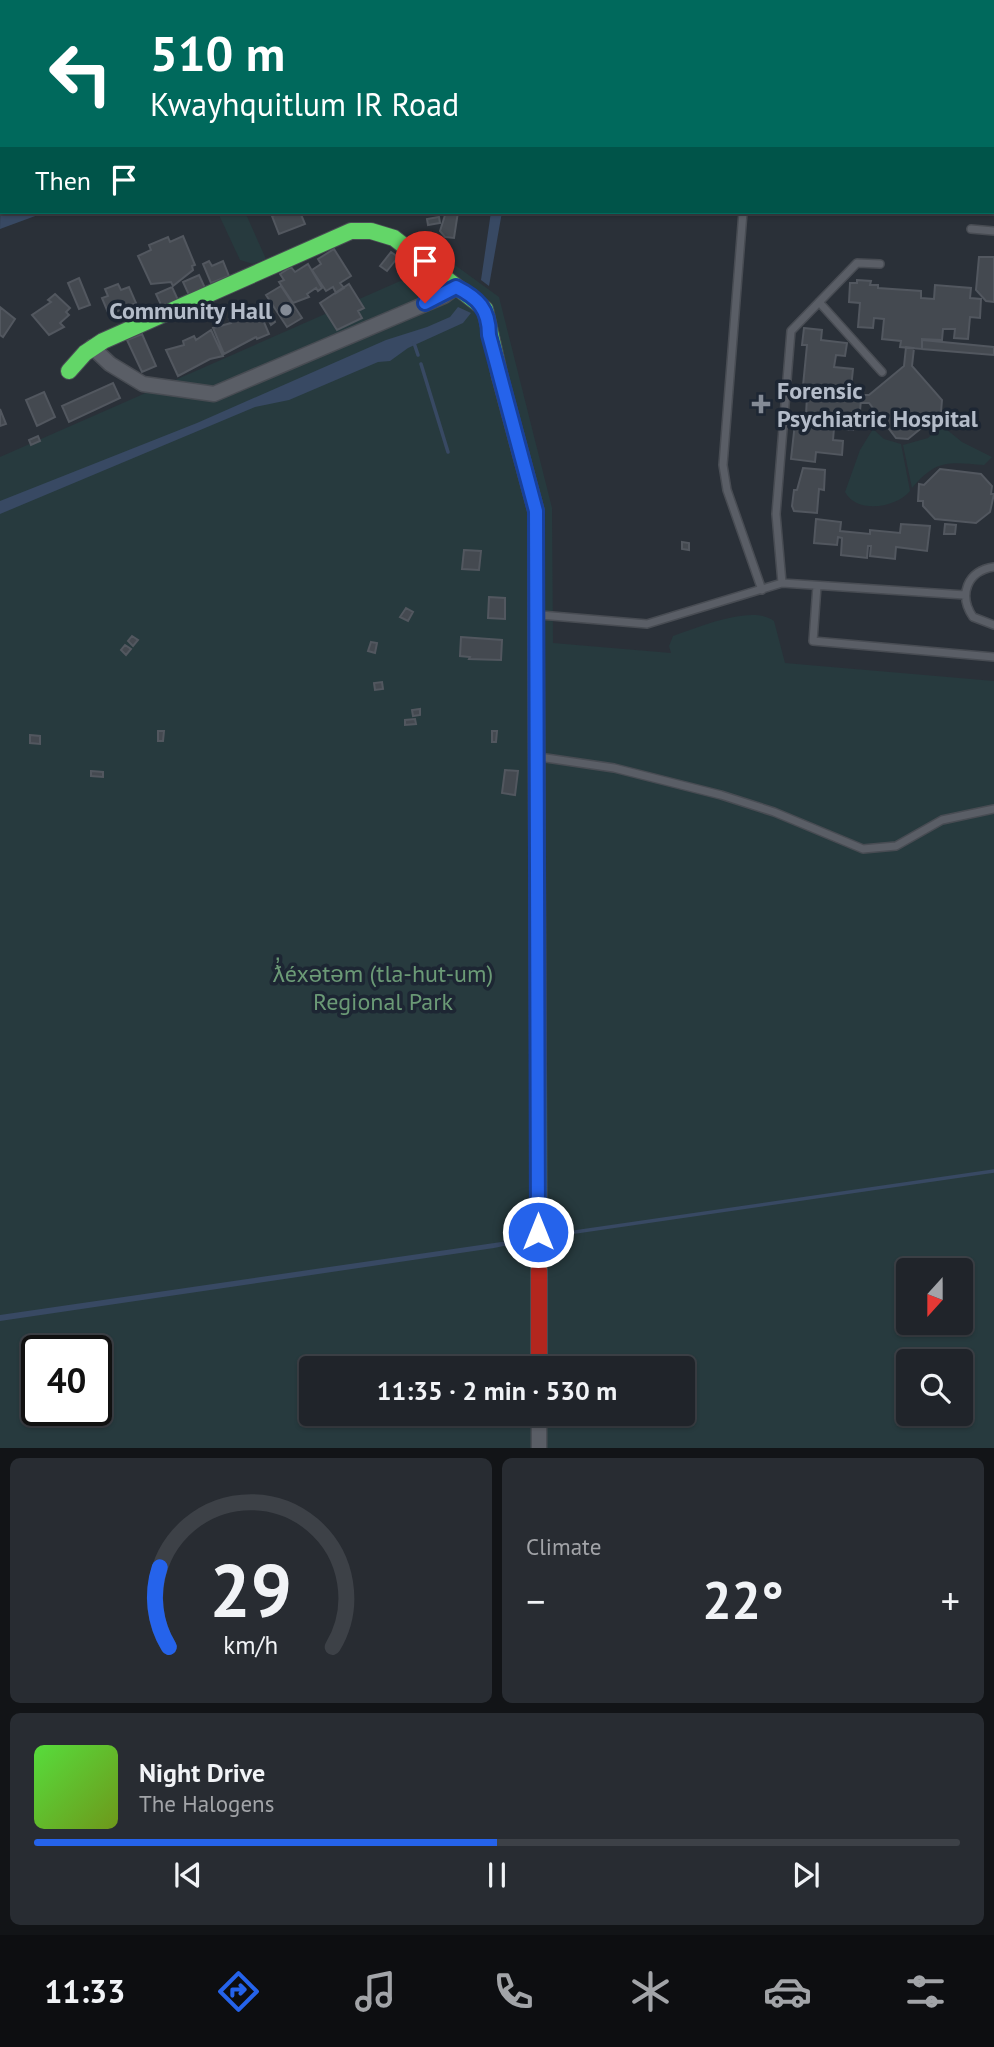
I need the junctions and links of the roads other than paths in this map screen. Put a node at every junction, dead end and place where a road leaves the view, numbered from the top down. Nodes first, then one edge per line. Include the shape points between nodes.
1 (743, 214) edge
2 (971, 229) dead end
3 (994, 231) edge
4 (880, 264) dead end
5 (456, 287) junction
6 (819, 302) junction
7 (92, 347) junction
8 (69, 371) dead end
9 (882, 372) dead end
10 (994, 567) edge
11 (782, 583) junction
12 (817, 586) junction
13 (762, 590) junction
14 (965, 595) junction
15 (536, 615) junction
16 (994, 625) edge
17 (994, 657) edge
18 (535, 757) junction
19 (994, 809) edge
20 (539, 1356) edge
21 (539, 1426) edge
22 (539, 1448) edge

1 - 13 lane via 723,464 727,489
2 - 3 lane
4 - 6 lane via 857,263
5 - 7 street via 214,394 143,384
5 - 7 street via 394,238 351,231
5 - 15 street via 485,309 536,511
6 - 9 lane
6 - 11 lane via 791,331 776,514
7 - 8 street
10 - 14 lane via 975,573
11 - 12 lane
11 - 13 lane
12 - 14 lane
12 - 17 lane via 813,641
13 - 15 lane via 647,624
14 - 16 lane via 973,617
15 - 18 street
18 - 19 lane via 614,768 721,795 863,849 896,846 937,822
18 - 20 street
21 - 22 street

